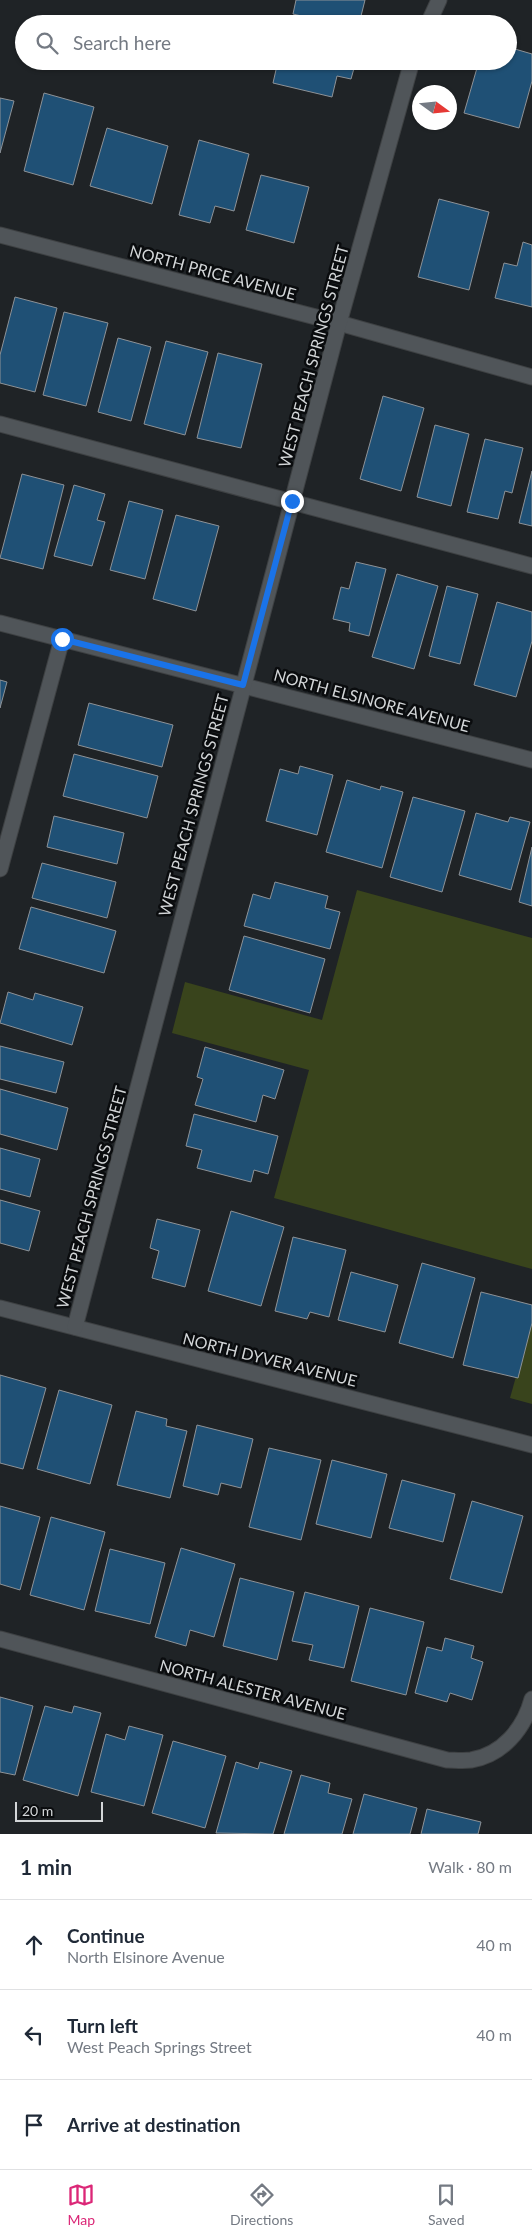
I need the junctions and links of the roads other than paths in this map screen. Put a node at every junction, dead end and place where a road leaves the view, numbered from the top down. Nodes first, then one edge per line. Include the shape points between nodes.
1 (439, 0) edge
2 (432, 15) edge
3 (409, 70) edge
4 (0, 235) edge
5 (339, 323) junction
6 (532, 377) edge
7 (0, 424) edge
8 (292, 501) junction
9 (532, 566) edge
10 (0, 623) edge
11 (62, 639) junction
12 (243, 685) junction
13 (532, 760) edge
14 (0, 869) edge
15 (0, 1308) edge
16 (75, 1327) junction
17 (532, 1445) edge
18 (0, 1639) edge
19 (532, 1699) edge

1 - 2 street
3 - 5 street, WEST PEACH SPRINGS STREET
4 - 5 street, NORTH PRICE AVENUE
5 - 6 street, NORTH PRICE AVENUE
5 - 8 street, WEST PEACH SPRINGS STREET
7 - 8 street
8 - 9 street
8 - 12 street, WEST PEACH SPRINGS STREET
10 - 11 street, NORTH ELSINORE AVENUE
11 - 12 street, NORTH ELSINORE AVENUE
11 - 14 street
12 - 13 street, NORTH ELSINORE AVENUE
12 - 16 street, WEST PEACH SPRINGS STREET
15 - 16 street, NORTH DYVER AVENUE
16 - 17 street, NORTH DYVER AVENUE
18 - 19 street, NORTH ALESTER AVENUE via 447,1760 471,1760 496,1752 516,1733

